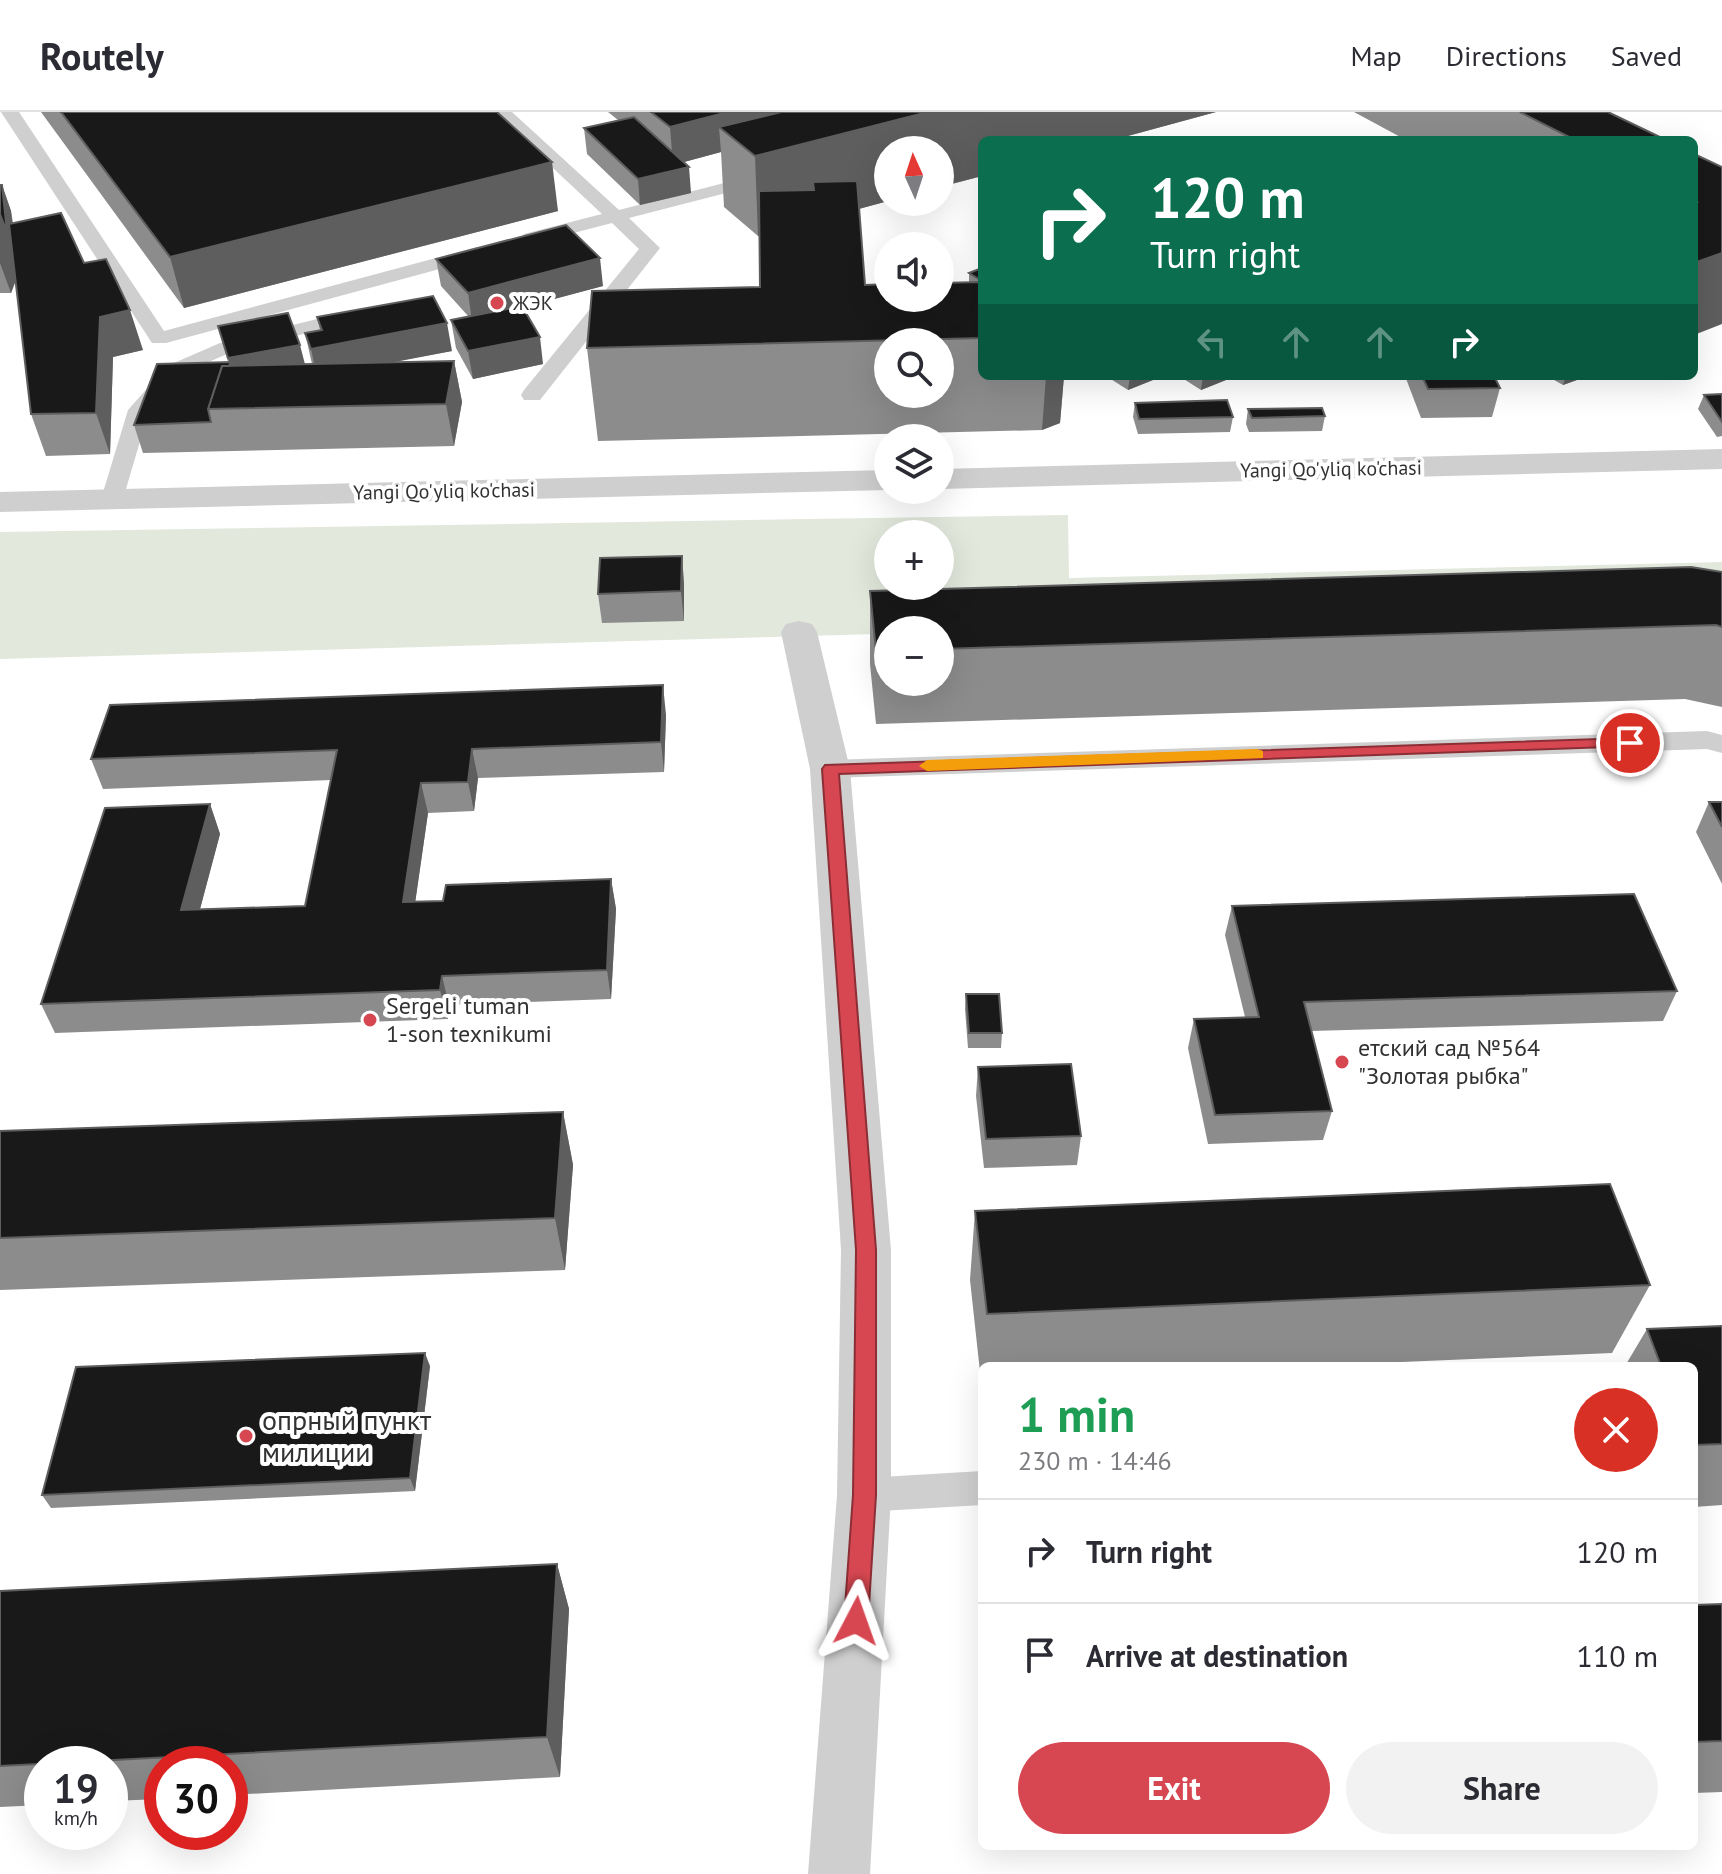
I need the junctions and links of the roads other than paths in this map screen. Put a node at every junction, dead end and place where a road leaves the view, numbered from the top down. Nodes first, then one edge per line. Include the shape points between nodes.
1 (10, 112) edge
2 (502, 112) edge
3 (781, 173) edge
4 (614, 216) junction
5 (380, 310) edge
6 (532, 395) dead end
7 (1722, 459) edge
8 (954, 479) edge
9 (874, 480) edge
10 (112, 499) junction
11 (0, 502) edge
12 (799, 632) dead end
13 (1722, 744) edge
14 (830, 769) junction
15 (978, 1488) edge
16 (864, 1495) junction
17 (839, 1874) edge

1 - 4 lane via 159,339
2 - 4 lane
3 - 4 lane
4 - 6 lane via 650,248
5 - 10 lane via 227,347 174,370 139,410
7 - 8 street, Yangi Qo'yliq ko'chasi
9 - 10 street, Yangi Qo'yliq ko'chasi
10 - 11 street, Yangi Qo'yliq ko'chasi
12 - 14 street
13 - 14 lane via 1707,740
14 - 16 street via 866,1250
15 - 16 lane
16 - 17 street

